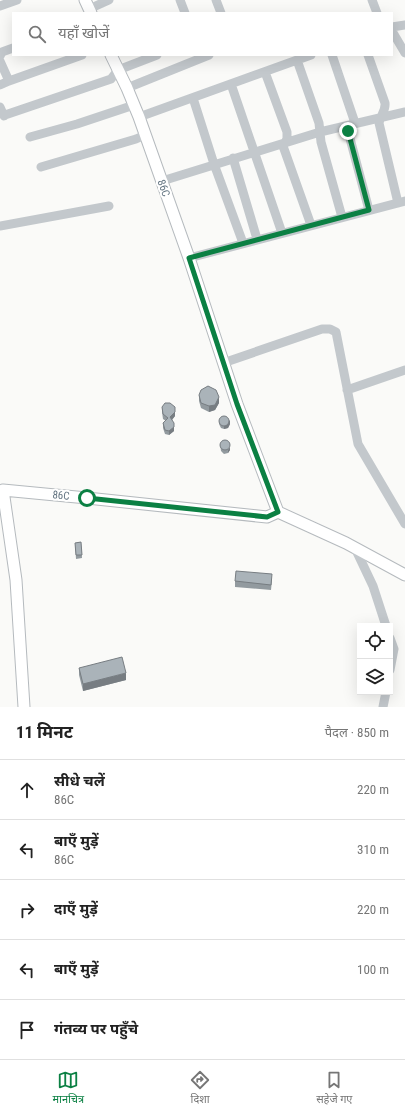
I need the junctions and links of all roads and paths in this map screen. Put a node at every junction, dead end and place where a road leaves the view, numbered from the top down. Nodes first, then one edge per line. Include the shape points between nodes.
1 (17, 0) edge
2 (110, 0) edge
3 (180, 0) edge
4 (216, 0) edge
5 (372, 0) edge
6 (0, 6) edge
7 (88, 8) edge
8 (185, 12) edge
9 (221, 12) edge
10 (377, 12) edge
11 (405, 26) edge
12 (393, 27) edge
13 (393, 33) edge
14 (12, 48) edge
15 (405, 53) edge
16 (0, 56) edge
17 (79, 56) edge
18 (111, 56) edge
19 (154, 56) edge
20 (207, 56) edge
21 (308, 56) edge
22 (332, 56) edge
23 (368, 56) edge
24 (297, 60) junction
25 (0, 61) edge
26 (118, 70) junction
27 (265, 72) junction
28 (8, 81) junction
29 (230, 84) junction
30 (0, 85) edge
31 (127, 88) junction
32 (193, 98) junction
33 (134, 105) junction
34 (0, 107) edge
35 (405, 112) edge
36 (139, 117) junction
37 (380, 118) junction
38 (350, 125) junction
39 (320, 132) junction
40 (145, 135) junction
41 (30, 137) dead end
42 (284, 142) junction
43 (255, 152) junction
44 (232, 158) junction
45 (214, 164) junction
46 (41, 166) dead end
47 (162, 181) junction
48 (402, 202) edge
49 (109, 206) dead end
50 (369, 210) junction
51 (342, 217) junction
52 (311, 225) junction
53 (0, 226) edge
54 (282, 232) junction
55 (257, 239) junction
56 (243, 243) junction
57 (189, 258) junction
58 (223, 362) junction
59 (405, 370) edge
60 (347, 390) junction
61 (2, 490) edge
62 (278, 512) junction
63 (405, 524) edge
64 (355, 548) junction
65 (405, 574) edge
66 (385, 623) edge
67 (385, 695) edge
68 (24, 707) edge
69 (383, 707) edge

1 - 6 street
2 - 7 street
3 - 8 street
4 - 9 street
5 - 10 street
11 - 12 street
13 - 15 street
14 - 16 street via 2,52
17 - 28 street
18 - 26 main road, 86C
19 - 26 street
20 - 31 street
21 - 24 street
22 - 38 street via 354,120
23 - 37 street via 385,103
24 - 27 street
24 - 39 street
25 - 28 street
26 - 31 main road, 86C
26 - 34 street via 111,79 4,116
27 - 29 street
27 - 42 street via 287,132 287,139
28 - 30 street
29 - 32 street
29 - 43 street
31 - 33 main road, 86C
32 - 36 street
32 - 45 street
33 - 36 main road, 86C
33 - 41 street
35 - 37 street
36 - 40 main road, 86C
37 - 38 street
37 - 48 street via 379,123
38 - 39 street
38 - 50 street via 348,131
39 - 42 street
39 - 51 street
40 - 46 street
40 - 47 main road, 86C
42 - 43 street
42 - 52 street via 284,150
43 - 44 street
43 - 54 street
44 - 45 street
44 - 55 street
45 - 47 street
45 - 56 street
47 - 57 main road, 86C
48 - 50 street
49 - 53 street
50 - 51 street
51 - 52 street
52 - 54 street
54 - 55 street
55 - 56 street
56 - 57 street
57 - 58 main road, 86C
58 - 60 street via 327,328 337,335
58 - 62 main road, 86C
59 - 60 street
60 - 63 street via 360,450
61 - 62 main road, 86C via 267,517
61 - 68 main road, 86C via 16,580
62 - 64 main road
64 - 65 main road
64 - 66 street via 373,586
67 - 69 street

